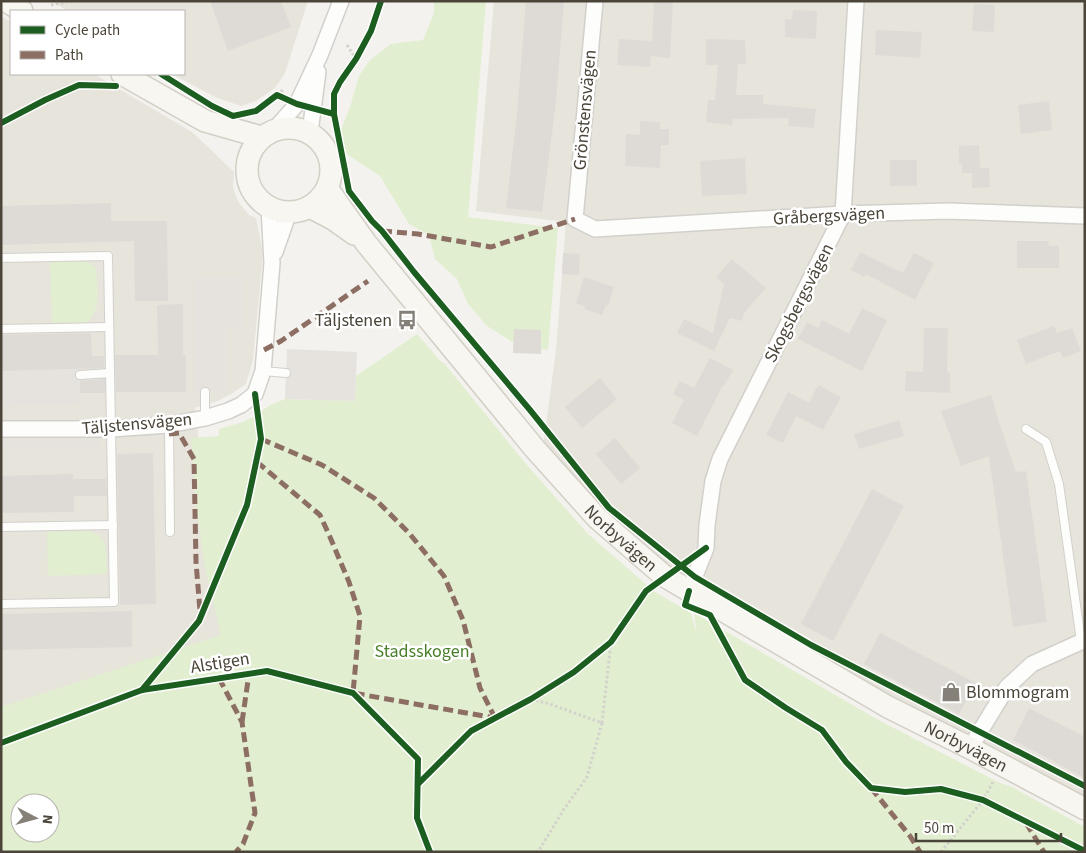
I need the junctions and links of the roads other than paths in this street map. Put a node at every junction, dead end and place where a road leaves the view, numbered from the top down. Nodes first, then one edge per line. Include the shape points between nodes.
1 (6, 1) edge
2 (341, 1) edge
3 (595, 1) edge
4 (856, 1) edge
5 (20, 10) edge
6 (320, 56) junction
7 (124, 75) edge
8 (205, 121) junction
9 (310, 132) junction
10 (268, 133) junction
11 (247, 160) junction
12 (327, 188) junction
13 (310, 207) junction
14 (279, 209) junction
15 (843, 214) junction
16 (1085, 216) edge
17 (575, 219) joint
18 (366, 244) junction
19 (1, 258) edge
20 (110, 327) junction
21 (1, 329) edge
22 (262, 371) junction
23 (110, 373) junction
24 (286, 373) dead end
25 (80, 375) dead end
26 (205, 392) dead end
27 (205, 418) junction
28 (169, 425) junction
29 (1, 429) edge
30 (111, 429) junction
31 (1026, 429) dead end
32 (113, 525) junction
33 (1, 527) edge
34 (170, 532) dead end
35 (688, 592) junction
36 (1, 604) edge
37 (1083, 641) edge
38 (970, 748) junction
39 (1085, 809) edge

1 - 5 street
2 - 6 street
3 - 17 street, Grönstensvägen
4 - 15 street, Skogsbergsvägen
6 - 9 street
6 - 10 street via 297,104
7 - 8 street
8 - 10 street
8 - 11 street
9 - 10 street via 294,127
9 - 12 street via 321,142 332,167
10 - 11 street via 251,148
11 - 14 street via 246,177 252,192 262,203
12 - 13 street
12 - 18 street, Norbyvägen
13 - 14 street via 297,212
13 - 18 street, Norbyvägen via 333,219
14 - 22 street, Täljstensvägen via 280,234 272,263
15 - 16 street, Gråbergsvägen via 948,211
15 - 17 street, Gråbergsvägen via 595,229
15 - 35 street, Skogsbergsvägen via 720,459 713,481 706,548
18 - 35 street, Norbyvägen via 596,518 664,576
19 - 20 lane via 108,256
20 - 21 lane
20 - 23 lane
22 - 24 lane
22 - 27 street, Täljstensvägen via 255,394 241,405
23 - 25 lane
23 - 30 lane
26 - 27 lane
27 - 28 street, Täljstensvägen
28 - 30 street, Täljstensvägen
28 - 34 lane
29 - 30 street, Täljstensvägen
30 - 32 lane
31 - 37 lane via 1046,442 1059,484
32 - 33 lane
32 - 36 lane via 114,602
35 - 38 street, Norbyvägen via 888,707
37 - 38 street via 1032,664 1007,687
38 - 39 street, Norbyvägen

